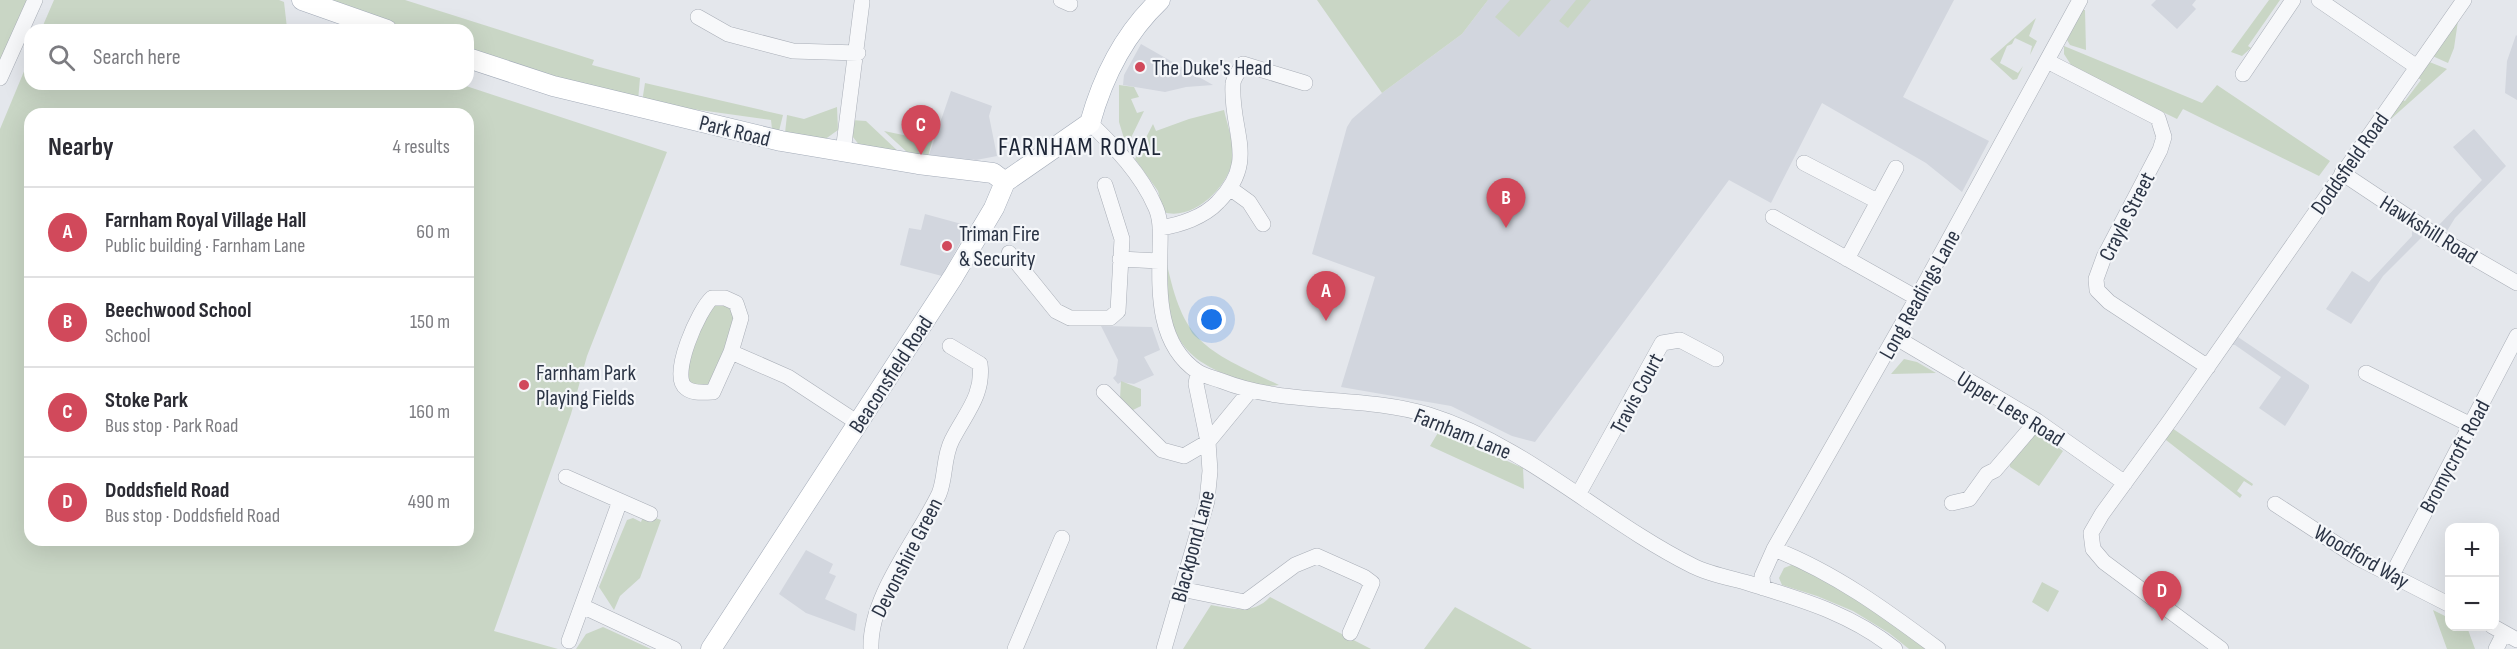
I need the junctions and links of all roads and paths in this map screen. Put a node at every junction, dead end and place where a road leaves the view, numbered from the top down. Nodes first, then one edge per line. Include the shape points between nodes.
1 (35, 0) edge
2 (1160, 0) edge
3 (2080, 0) edge
4 (2293, 0) edge
5 (2319, 0) edge
6 (2464, 0) edge
7 (312, 2) edge
8 (862, 2) dead end
9 (698, 17) dead end
10 (24, 24) edge
11 (371, 24) edge
12 (24, 25) edge
13 (858, 52) junction
14 (474, 60) edge
15 (2049, 62) junction
16 (2417, 67) junction
17 (2243, 74) dead end
18 (0, 78) edge
19 (1305, 83) dead end
20 (1090, 123) junction
21 (843, 152) junction
22 (1804, 163) dead end
23 (1896, 168) dead end
24 (2342, 172) junction
25 (1005, 182) junction
26 (1105, 185) dead end
27 (1231, 189) junction
28 (1877, 201) junction
29 (1773, 217) dead end
30 (1263, 224) dead end
31 (1160, 228) junction
32 (1009, 253) dead end
33 (1847, 259) junction
34 (1120, 260) junction
35 (1159, 261) junction
36 (2517, 283) edge
37 (1917, 298) junction
38 (2517, 336) edge
39 (1895, 337) junction
40 (950, 346) dead end
41 (731, 352) junction
42 (1716, 359) dead end
43 (2208, 366) junction
44 (1198, 372) junction
45 (2366, 373) dead end
46 (1104, 392) dead end
47 (1249, 392) junction
48 (2037, 421) junction
49 (858, 423) junction
50 (2470, 424) junction
51 (1208, 442) junction
52 (566, 477) dead end
53 (2125, 483) junction
54 (1579, 493) junction
55 (620, 501) junction
56 (1952, 503) dead end
57 (2276, 504) dead end
58 (650, 514) dead end
59 (1062, 538) dead end
60 (1774, 549) junction
61 (2392, 575) junction
62 (1763, 588) junction
63 (1181, 589) junction
64 (2445, 602) edge
65 (582, 606) junction
66 (1350, 633) dead end
67 (2504, 633) edge
68 (569, 641) dead end
69 (674, 649) edge
70 (711, 649) edge
71 (871, 649) edge
72 (1015, 649) edge
73 (1164, 649) edge
74 (1895, 649) edge
75 (1938, 649) edge
76 (2221, 649) edge
77 (2496, 649) edge

1 - 10 street
2 - 20 main road via 1120,48 1099,92
3 - 15 street, Long Readings Lane
4 - 17 street
5 - 16 street
6 - 16 street, Doddsfield Road
7 - 11 main road
8 - 13 street
9 - 13 street via 728,34 793,51
12 - 18 street
13 - 21 street
14 - 21 main road, Park Road via 553,86 781,141
15 - 37 street, Long Readings Lane
15 - 43 street, Crayle Street via 2158,118 2163,137 2160,150 2104,257 2096,279 2097,290 2109,302
16 - 24 street, Doddsfield Road
19 - 27 street via 1243,64 1233,82 1241,155 1239,173
20 - 25 main road
20 - 31 street, Farnham Lane via 1129,164 1156,207
21 - 25 main road, Park Road via 993,173
22 - 28 street
23 - 28 street
24 - 36 street, Hawkshill Road via 2428,231
24 - 43 street, Doddsfield Road
25 - 49 main road, Beaconsfield Road via 953,278
26 - 34 street via 1122,239
27 - 30 street via 1249,202
27 - 31 street via 1210,210
28 - 33 street
29 - 33 street
31 - 35 street, Farnham Lane
32 - 34 street via 1056,311 1070,318 1110,318 1118,311
33 - 37 street
34 - 35 street
35 - 44 street, Farnham Lane via 1162,321 1177,352
37 - 39 street, Long Readings Lane
38 - 50 street, Bromycroft Road
39 - 48 street, Upper Lees Road
39 - 60 street, Long Readings Lane
40 - 71 street, Devonshire Green via 986,362 978,394 951,441 940,492 882,600 871,627
41 - 41 street via 713,392 698,393 680,382 680,367 703,306 712,298 736,303 741,318
41 - 49 street via 788,377
42 - 54 street, Travis Court via 1680,340 1662,343
43 - 53 street, Doddsfield Road
44 - 47 street, Farnham Lane
44 - 51 street, Blackpond Lane via 1196,384
45 - 50 street
46 - 51 street via 1162,450 1184,456
47 - 51 street
47 - 54 street, Farnham Lane via 1367,403 1428,415 1502,445
48 - 53 street, Upper Lees Road
48 - 56 street via 1969,499
49 - 70 main road, Beaconsfield Road
50 - 61 street, Bromycroft Road
51 - 63 street, Blackpond Lane via 1207,501
52 - 55 street
53 - 76 street, Doddsfield Road via 2091,533 2093,549 2137,588
54 - 62 street, Farnham Lane via 1647,542 1696,568
55 - 58 street
55 - 65 street
57 - 61 street, Woodford Way via 2358,558
59 - 72 street
60 - 62 street, Long Readings Lane via 1762,576
60 - 75 street via 1803,560 1886,610
61 - 64 street, Woodford Way
62 - 74 street, Farnham Lane via 1831,610 1870,629
63 - 66 street via 1245,602 1295,565 1317,556 1372,583
63 - 73 street, Blackpond Lane
65 - 68 street
65 - 69 street
67 - 77 street

